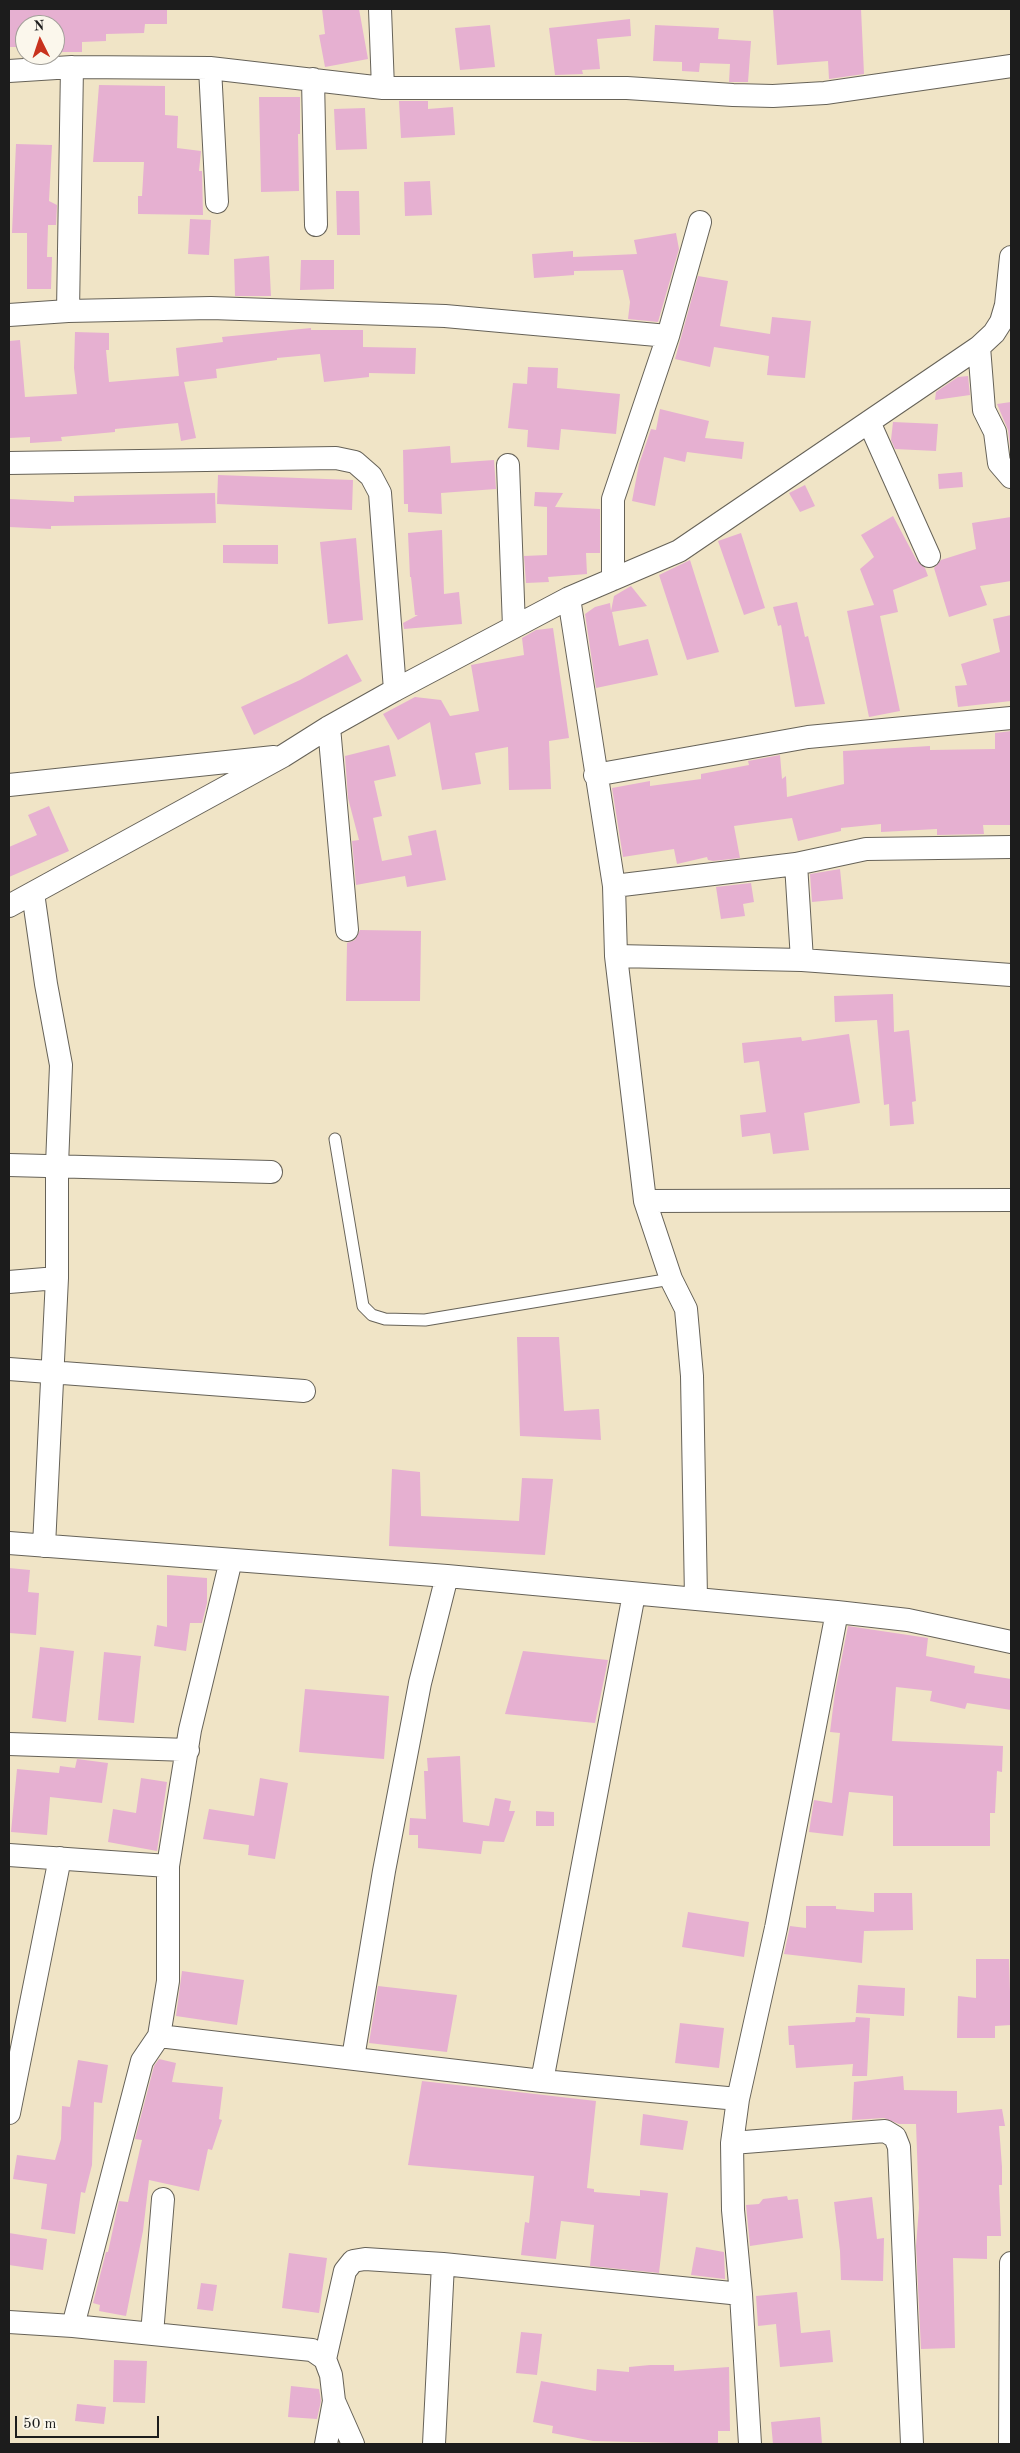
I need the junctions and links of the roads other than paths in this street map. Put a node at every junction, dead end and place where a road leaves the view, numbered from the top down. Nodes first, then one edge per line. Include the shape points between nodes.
1 (380, 9) edge
2 (1011, 66) edge
3 (72, 67) junction
4 (210, 68) junction
5 (9, 71) edge
6 (313, 79) junction
7 (383, 88) junction
8 (217, 202) dead end
9 (700, 222) dead end
10 (316, 225) dead end
11 (1011, 257) edge
12 (68, 311) junction
13 (9, 315) edge
14 (668, 336) junction
15 (995, 338) edge
16 (869, 422) junction
17 (9, 463) edge
18 (508, 465) dead end
19 (1011, 477) edge
20 (929, 556) dead end
21 (613, 579) junction
22 (569, 598) junction
23 (514, 627) junction
24 (395, 690) junction
25 (1011, 718) edge
26 (329, 727) junction
27 (283, 756) junction
28 (595, 775) junction
29 (9, 785) edge
30 (1011, 847) edge
31 (796, 864) junction
32 (614, 886) junction
33 (33, 892) junction
34 (9, 906) edge
35 (347, 930) dead end
36 (616, 956) junction
37 (802, 960) junction
38 (1011, 975) edge
39 (335, 1139) dead end
40 (9, 1164) edge
41 (56, 1165) junction
42 (271, 1172) dead end
43 (645, 1200) junction
44 (1011, 1200) edge
45 (58, 1278) junction
46 (671, 1279) junction
47 (9, 1282) edge
48 (9, 1369) edge
49 (54, 1371) junction
50 (304, 1391) dead end
51 (9, 1543) edge
52 (44, 1546) junction
53 (232, 1560) junction
54 (447, 1576) junction
55 (634, 1594) junction
56 (696, 1598) junction
57 (837, 1612) junction
58 (1011, 1642) edge
59 (9, 1744) edge
60 (188, 1750) junction
61 (9, 1855) edge
62 (60, 1858) junction
63 (168, 1866) junction
64 (159, 2036) junction
65 (353, 2058) junction
66 (542, 2080) junction
67 (738, 2099) junction
68 (9, 2114) edge
69 (732, 2143) junction
70 (163, 2199) dead end
71 (1011, 2263) edge
72 (443, 2264) junction
73 (741, 2294) junction
74 (9, 2322) edge
75 (73, 2326) junction
76 (152, 2334) junction
77 (325, 2360) junction
78 (334, 2401) junction
79 (326, 2444) edge
80 (353, 2444) edge
81 (434, 2444) edge
82 (750, 2444) edge
83 (912, 2444) edge
84 (1010, 2444) edge

1 - 7 street
2 - 7 street via 825,93 774,96 628,88
3 - 4 street
3 - 5 street
3 - 12 street
4 - 6 street
4 - 8 street
6 - 7 street
6 - 10 street
9 - 14 street
11 - 15 street via 1006,305
12 - 13 street
12 - 14 street via 211,308 445,316
14 - 21 street via 612,499
15 - 16 street
15 - 19 street via 984,410 995,432 999,463
16 - 20 street
16 - 21 street via 679,551
17 - 24 street via 336,458 355,462 371,476 380,493
18 - 23 street
21 - 22 street
22 - 23 street
22 - 28 street
23 - 24 street
24 - 26 street
25 - 28 street via 808,737
26 - 27 street
26 - 35 street
27 - 29 street
27 - 33 street
28 - 32 street
30 - 31 street via 866,849
31 - 32 street
31 - 37 street
32 - 36 street
33 - 34 street
33 - 41 street via 61,1065
36 - 37 street
36 - 43 street
37 - 38 street
39 - 46 lane via 363,1306 372,1315 385,1319 425,1320
40 - 41 street
41 - 42 street
41 - 45 street
43 - 44 street
43 - 46 street
45 - 47 street
45 - 49 street
46 - 56 street via 686,1309 692,1376
48 - 49 street
49 - 50 street
49 - 52 street
51 - 52 street
52 - 53 street
53 - 54 street
53 - 60 street via 190,1730
54 - 55 street
54 - 65 street via 420,1683
55 - 56 street
55 - 66 street
56 - 57 street
57 - 58 street via 908,1620
57 - 67 street via 776,1928
59 - 60 street
60 - 63 street
61 - 62 street
62 - 63 street
62 - 68 street
63 - 64 street via 168,1981
64 - 65 street
64 - 75 street via 142,2061
65 - 66 street
66 - 67 street
67 - 69 street
69 - 73 street via 733,2210
69 - 83 street via 885,2131 895,2137
70 - 76 street
71 - 84 street
72 - 73 street
72 - 77 street via 353,2261 346,2271
72 - 81 street
73 - 82 street
74 - 75 street
75 - 76 street
76 - 77 street via 312,2350
77 - 78 street via 331,2375
78 - 79 street
78 - 80 street

